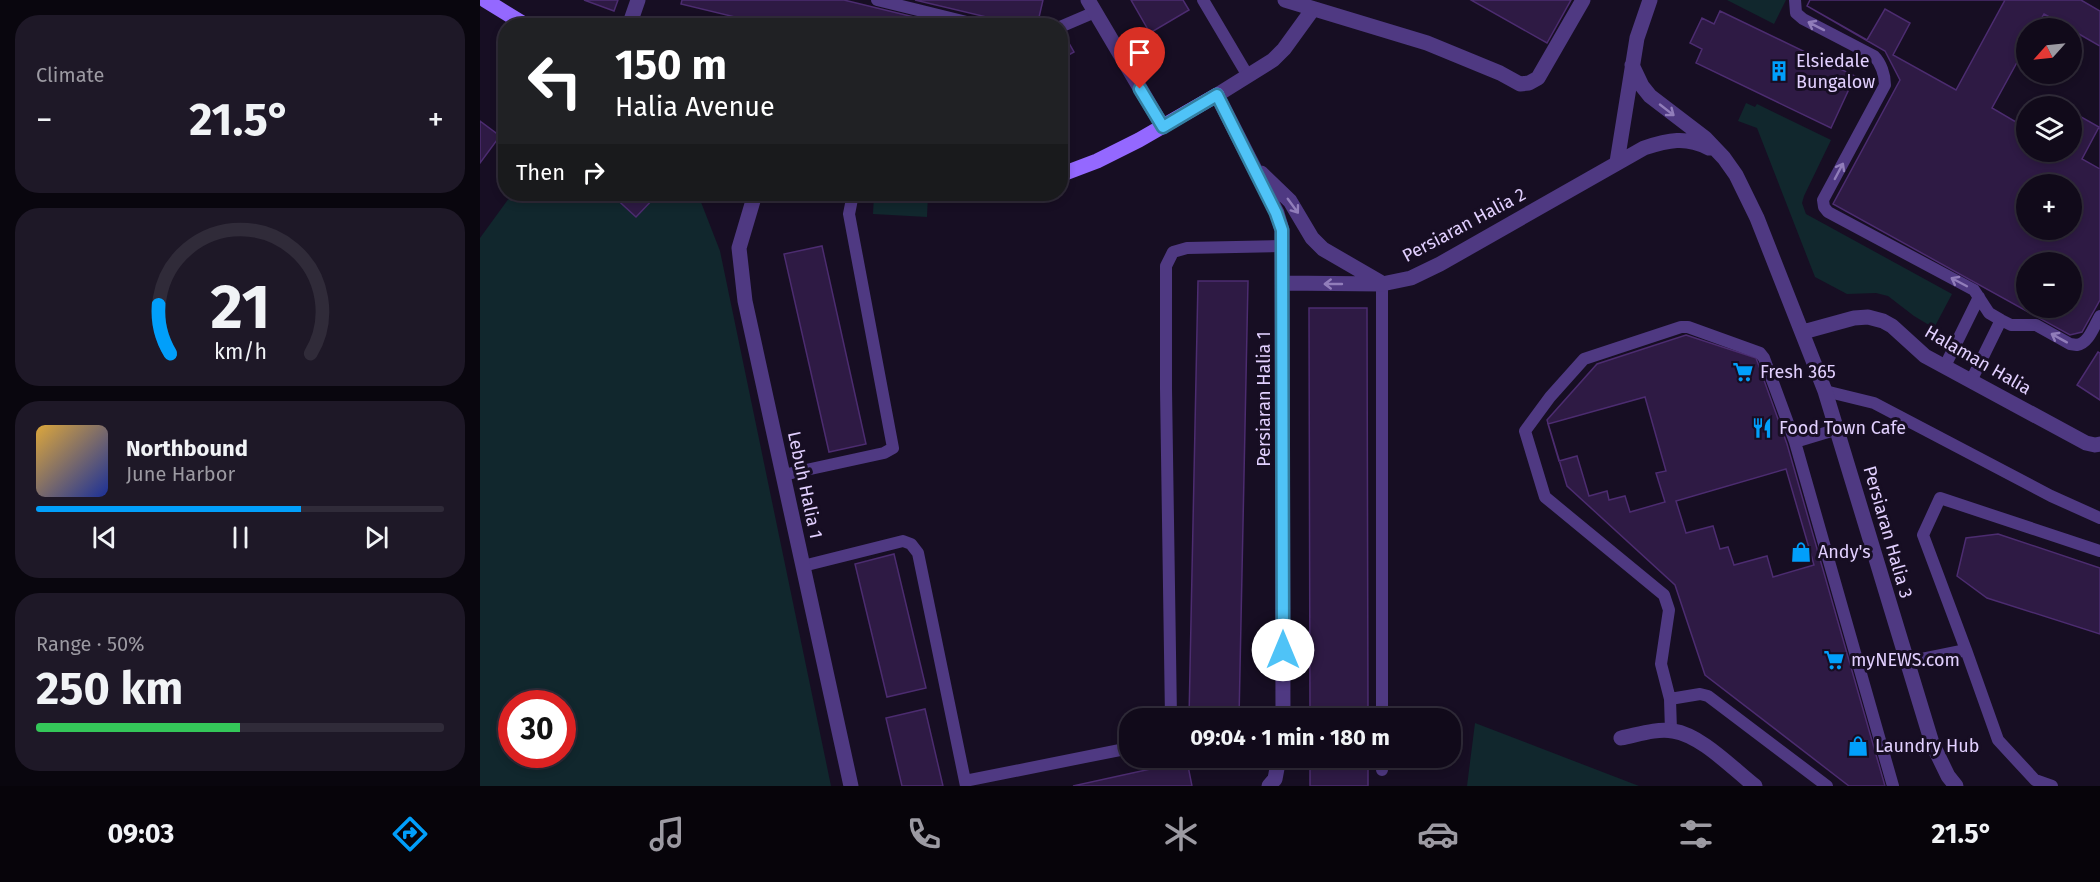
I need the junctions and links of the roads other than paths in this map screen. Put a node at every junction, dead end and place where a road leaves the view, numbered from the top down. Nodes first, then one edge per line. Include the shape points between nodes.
1 (485, 0) edge
2 (638, 0) edge
3 (877, 0) edge
4 (1203, 0) edge
5 (1285, 0) edge
6 (1583, 0) edge
7 (1650, 0) edge
8 (1795, 0) edge
9 (1092, 6) edge
10 (1313, 9) junction
11 (514, 18) edge
12 (632, 18) edge
13 (950, 18) edge
14 (1068, 22) edge
15 (1632, 65) junction
16 (1248, 76) junction
17 (1217, 95) junction
18 (1163, 127) junction
19 (1724, 158) junction
20 (1617, 162) junction
21 (1252, 165) junction
22 (1068, 172) edge
23 (753, 201) edge
24 (852, 201) edge
25 (1282, 246) junction
26 (1283, 284) junction
27 (1382, 284) junction
28 (1979, 297) junction
29 (2100, 316) edge
30 (2001, 320) junction
31 (1803, 332) junction
32 (1945, 366) junction
33 (1971, 381) junction
34 (1825, 391) junction
35 (1838, 429) junction
36 (1795, 442) junction
37 (2100, 444) edge
38 (783, 475) junction
39 (2100, 518) edge
40 (2100, 551) edge
41 (803, 566) junction
42 (1966, 651) junction
43 (1907, 662) junction
44 (1670, 699) junction
45 (1171, 708) edge
46 (1284, 708) edge
47 (1382, 708) edge
48 (1671, 731) junction
49 (1621, 738) dead end
50 (1119, 750) edge
51 (1277, 768) edge
52 (965, 783) edge
53 (851, 786) edge
54 (1269, 786) edge
55 (1755, 786) edge
56 (1827, 786) edge
57 (1893, 786) edge
58 (1956, 786) edge
59 (2052, 786) edge

1 - 11 street
2 - 12 street
3 - 13 lane
4 - 16 lane
5 - 10 street
6 - 10 street via 1538,78 1520,84 1427,43
7 - 15 street
28 -> 8 lane via 1974,290 1824,207 1823,200 1885,80 1879,60 1803,19 1796,13
9 - 14 lane
9 - 18 street
10 - 16 street via 1284,50
15 -> 19 street via 1650,96 1705,138
15 - 20 street
16 - 17 street
17 - 18 street
17 - 21 street, Persiaran Halia 1
18 - 22 street
19 - 20 street, Persiaran Halia 2 via 1692,141 1676,139 1644,148
19 - 31 street, Persiaran Halia 3 via 1747,196
20 - 27 street, Persiaran Halia 2 via 1426,272
21 - 25 street, Persiaran Halia 1 via 1276,213
21 -> 27 street via 1290,201 1323,249
23 - 38 street, Lebuh Halia 1 via 739,248 745,301
24 - 38 lane via 849,214 893,448
25 - 26 street, Persiaran Halia 1
25 - 45 lane via 1187,248 1173,252 1166,266
27 -> 26 street, Persiaran Halia 2
26 - 46 street, Persiaran Halia 1
27 - 47 lane
28 - 30 lane via 1989,313
28 - 32 lane
29 -> 30 lane via 2086,340 2077,345 2036,325 2011,325
30 - 33 lane
31 - 32 street, Halaman Halia via 1868,317 1892,326 1925,356
31 - 34 street, Persiaran Halia 3
32 - 33 street, Halaman Halia
33 - 37 street, Halaman Halia via 2086,443
34 - 35 street, Persiaran Halia 3
34 - 39 lane via 1874,403
35 - 36 lane
35 - 43 street, Persiaran Halia 3
36 - 44 lane via 1761,353 1688,327 1650,342 1584,359 1525,431 1545,497 1664,595 1670,610 1661,664
36 - 57 lane
38 - 41 street, Lebuh Halia 1
40 - 42 lane via 1940,498 1923,535
41 - 52 lane via 903,540 918,553
41 - 53 street, Lebuh Halia 1
42 - 43 lane
42 - 59 lane via 1998,740 2035,780
43 - 58 street, Persiaran Halia 3 via 1932,743
44 - 48 lane
44 - 56 lane via 1708,696
48 - 49 street
48 - 55 street via 1700,742
50 - 52 lane
51 - 54 street

